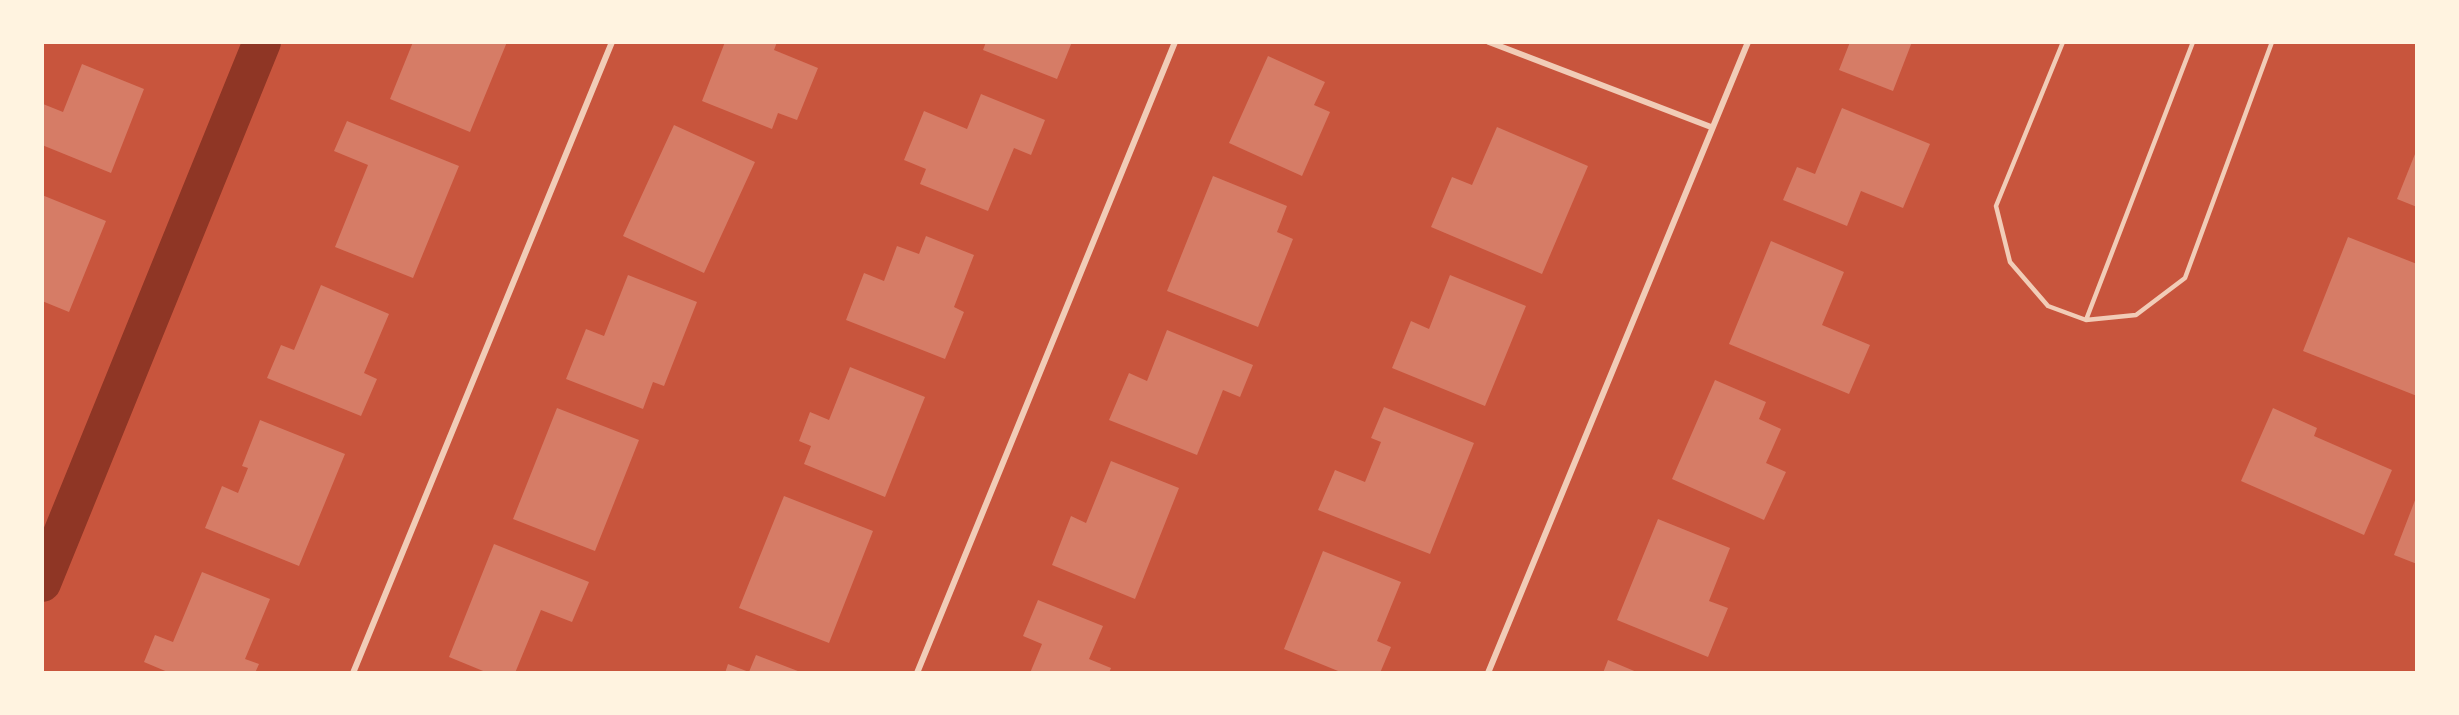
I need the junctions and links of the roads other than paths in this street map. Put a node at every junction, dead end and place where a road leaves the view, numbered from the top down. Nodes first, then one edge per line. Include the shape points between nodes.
1 (612, 42) edge
2 (1175, 42) edge
3 (1489, 42) edge
4 (1748, 42) edge
5 (2063, 42) edge
6 (2193, 42) edge
7 (2272, 42) edge
8 (1711, 127) junction
9 (2086, 320) junction
10 (353, 673) edge
11 (917, 673) edge
12 (1488, 673) edge

1 - 10 street
2 - 11 street
3 - 8 street
4 - 8 street
5 - 9 lane via 1996,206 2010,262 2048,306
6 - 9 lane
7 - 9 lane via 2185,278 2136,315
8 - 12 street

